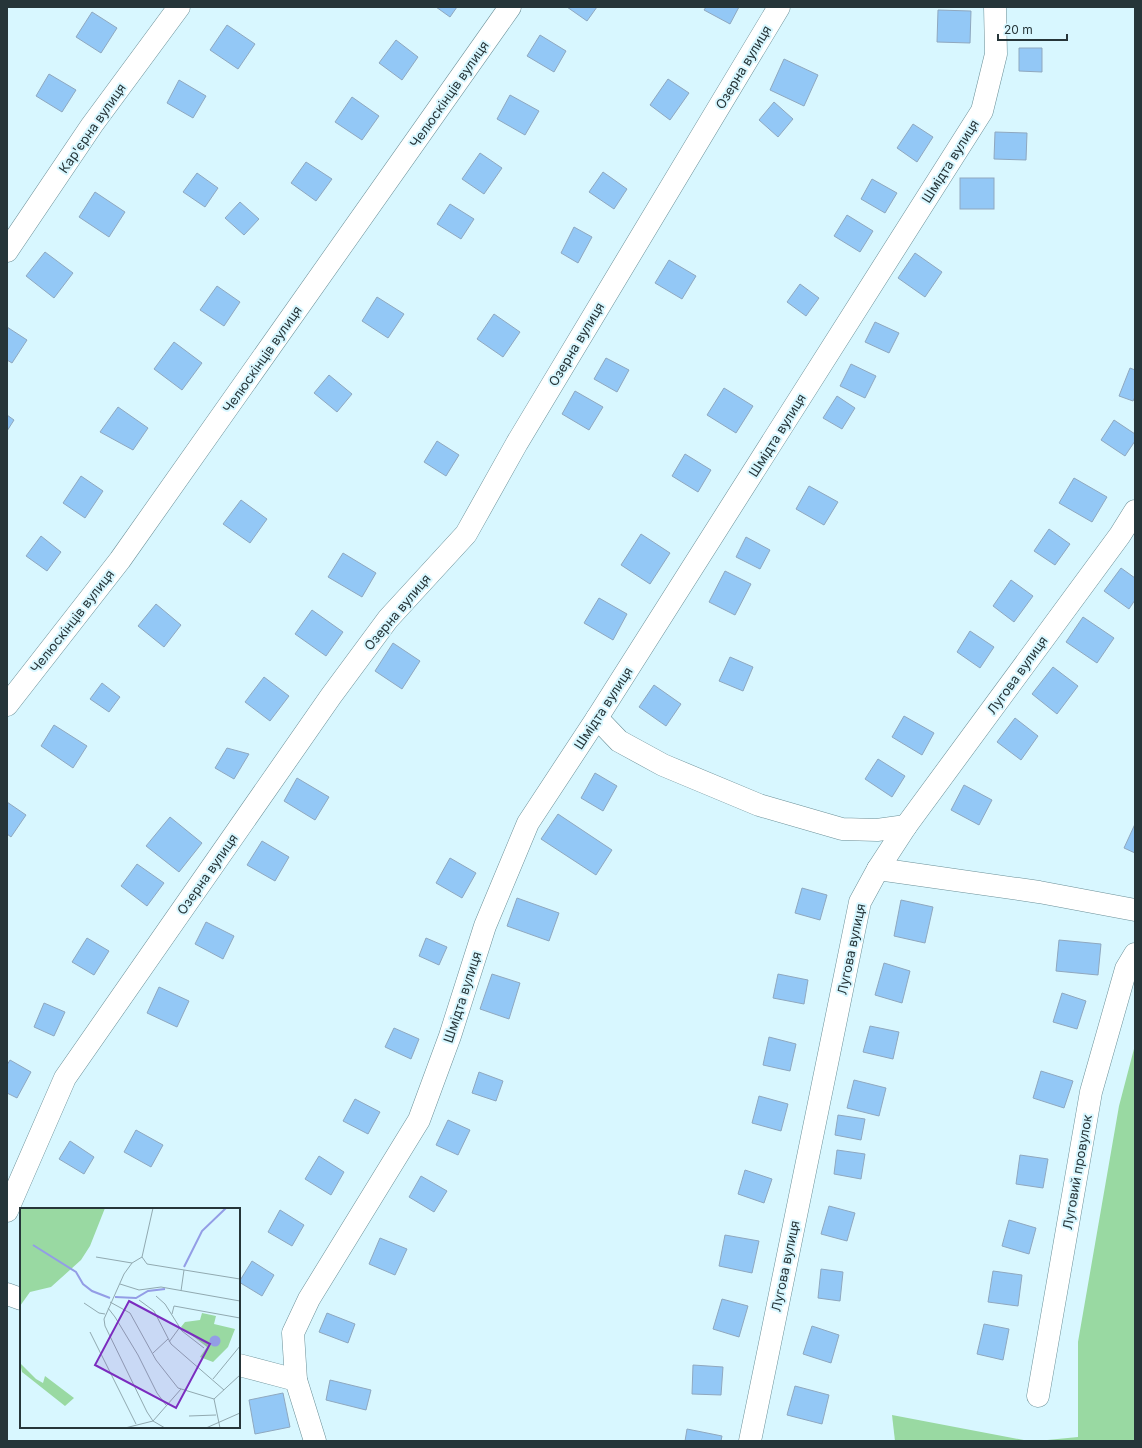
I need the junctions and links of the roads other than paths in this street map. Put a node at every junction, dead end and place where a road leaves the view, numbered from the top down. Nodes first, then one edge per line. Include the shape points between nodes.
1 (179, 7) edge
2 (510, 7) edge
3 (779, 7) edge
4 (995, 7) edge
5 (7, 251) edge
6 (1135, 510) edge
7 (7, 705) edge
8 (597, 718) junction
9 (906, 826) junction
10 (878, 869) junction
11 (1135, 910) edge
12 (1135, 954) edge
13 (7, 1211) edge
14 (7, 1294) edge
15 (20, 1299) edge
16 (240, 1365) edge
17 (296, 1380) junction
18 (1038, 1396) dead end
19 (315, 1441) edge
20 (750, 1441) edge

1 - 5 street, Кар'єрна вулиця via 92,126
2 - 7 street, Челюскінців вулиця via 120,560
3 - 13 street, Озерна вулиця via 517,443 466,534 388,619 331,696 65,1078
4 - 8 street, Шмідта вулиця via 996,54 982,110
6 - 9 street, Лугова вулиця via 1120,535
8 - 9 street via 619,741 663,766 759,805 842,829 877,830
8 - 17 street, Шмідта вулиця via 528,823 485,926 450,1036 419,1120 309,1299 293,1332
9 - 10 street, Лугова вулиця
10 - 11 street via 1038,892
10 - 20 street, Лугова вулиця via 860,902
12 - 18 street, Луговий провулок via 1126,969 1091,1092
14 - 15 street
16 - 17 street
17 - 19 street, Шмідта вулиця

